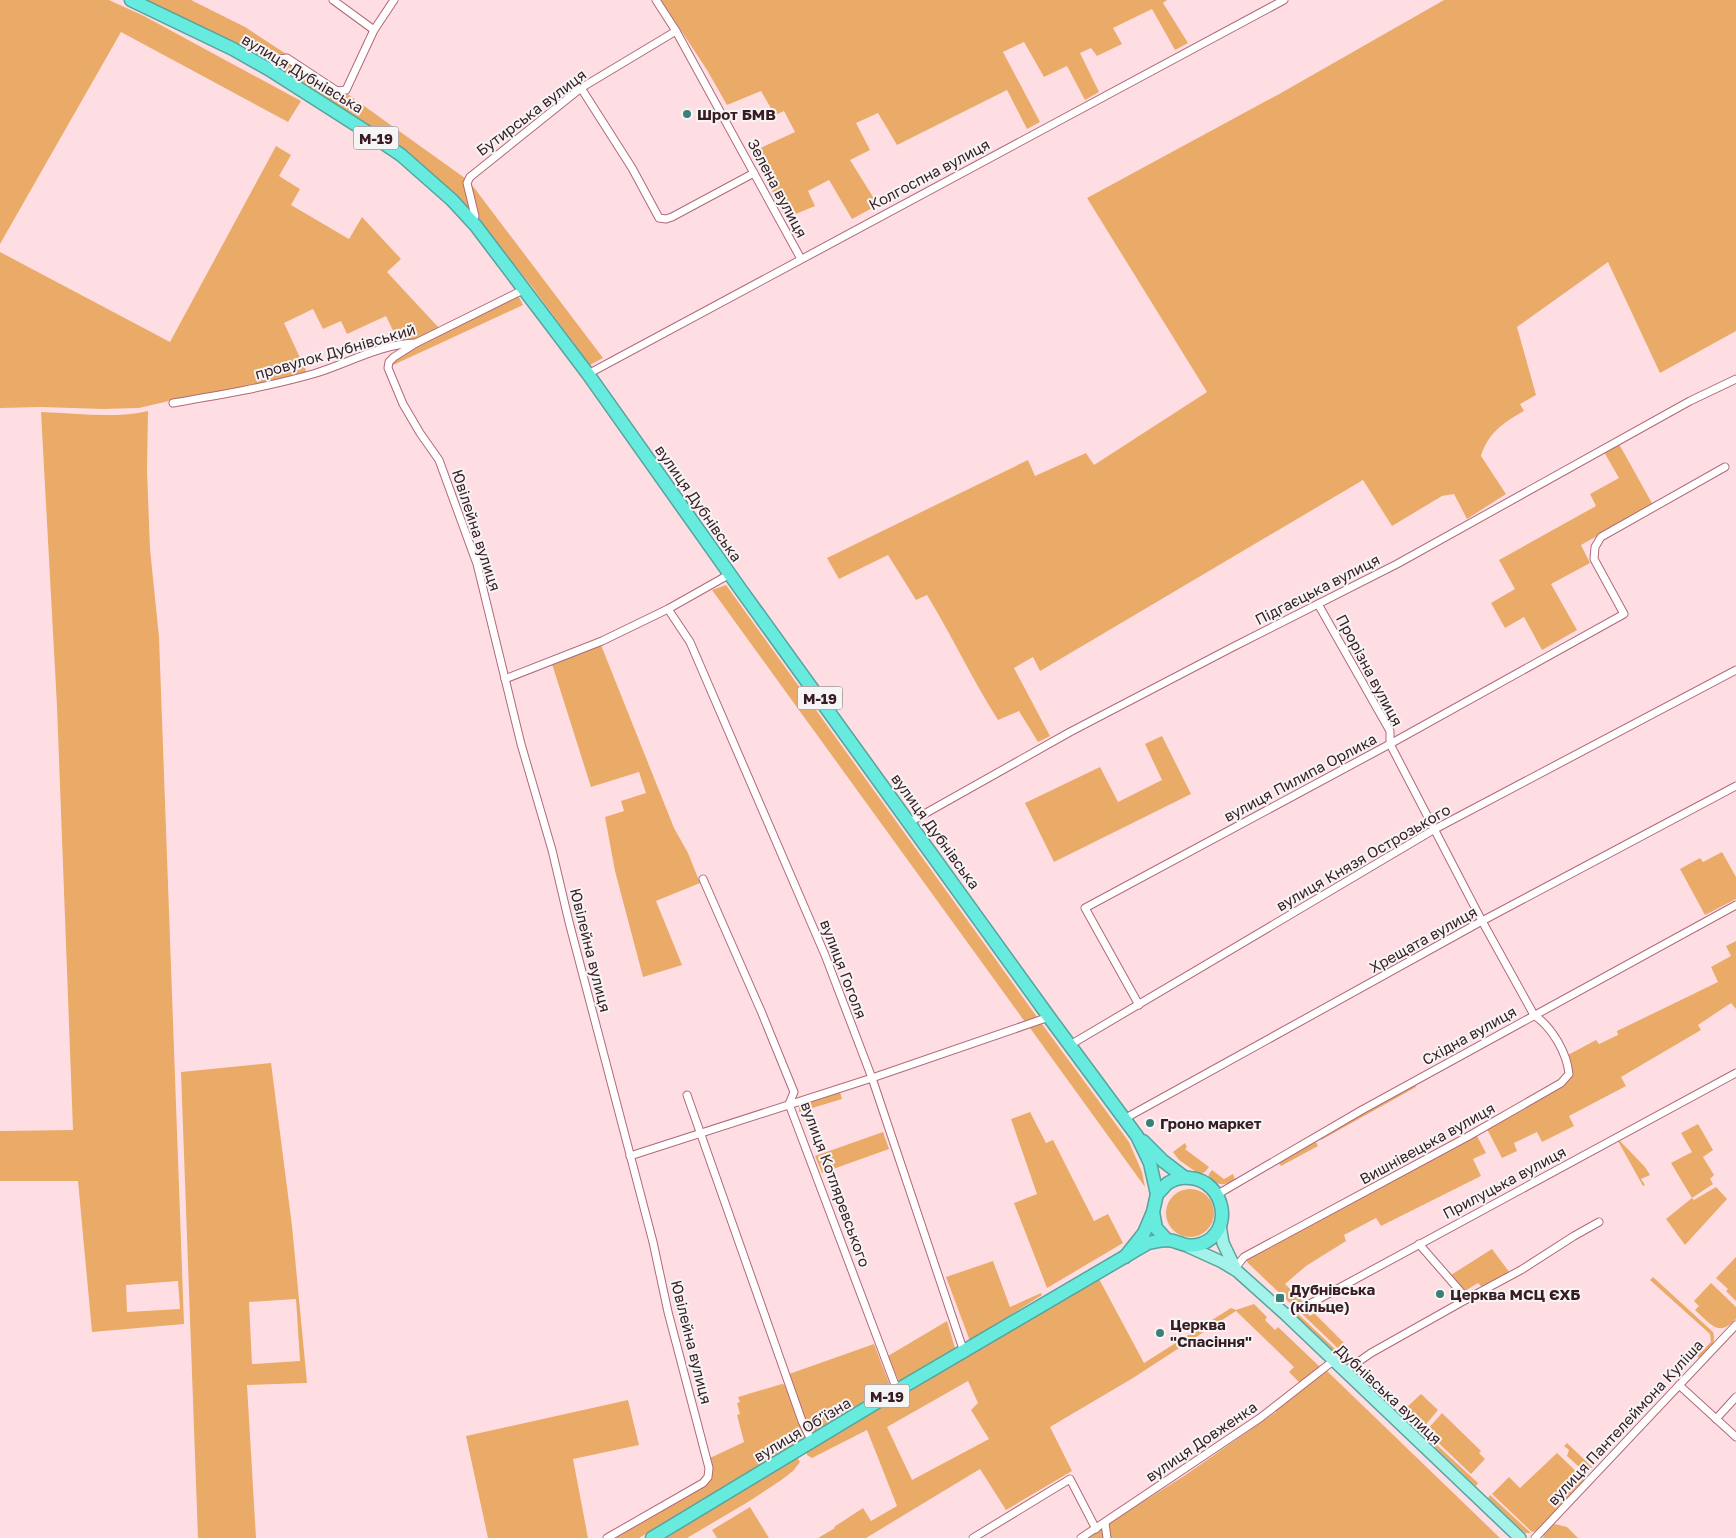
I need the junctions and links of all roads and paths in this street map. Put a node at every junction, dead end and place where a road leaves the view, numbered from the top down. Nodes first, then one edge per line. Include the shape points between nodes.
1 (131, 0) edge
2 (334, 0) edge
3 (394, 0) edge
4 (656, 0) edge
5 (1284, 0) edge
6 (374, 30) junction
7 (676, 31) junction
8 (270, 70) junction
9 (581, 88) junction
10 (754, 173) junction
11 (471, 221) junction
12 (801, 259) junction
13 (525, 289) junction
14 (416, 343) junction
15 (588, 374) junction
16 (1736, 379) edge
17 (173, 403) dead end
18 (1725, 467) dead end
19 (730, 574) junction
20 (1318, 604) junction
21 (668, 609) junction
22 (1736, 670) edge
23 (505, 680) junction
24 (1390, 744) junction
25 (1736, 786) edge
26 (910, 822) junction
27 (1435, 829) junction
28 (703, 879) dead end
29 (1736, 905) edge
30 (1482, 921) junction
31 (1139, 1005) junction
32 (1534, 1015) junction
33 (1049, 1017) junction
34 (1070, 1045) junction
35 (1736, 1073) edge
36 (872, 1078) junction
37 (687, 1095) dead end
38 (789, 1104) junction
39 (1124, 1119) junction
40 (700, 1134) junction
41 (1137, 1136) junction
42 (630, 1156) junction
43 (1184, 1177) junction
44 (1157, 1194) junction
45 (1218, 1194) junction
46 (1153, 1212) junction
47 (1599, 1222) dead end
48 (1220, 1225) junction
49 (1167, 1240) junction
50 (1419, 1244) junction
51 (1189, 1247) junction
52 (1125, 1257) junction
53 (1236, 1270) junction
54 (1467, 1299) junction
55 (1285, 1314) junction
56 (1736, 1325) edge
57 (964, 1352) junction
58 (1333, 1361) junction
59 (1344, 1372) junction
60 (1679, 1385) junction
61 (897, 1390) junction
62 (1736, 1397) edge
63 (1716, 1419) junction
64 (1736, 1437) edge
65 (812, 1442) junction
66 (1105, 1523) junction
67 (1096, 1529) junction
68 (607, 1538) edge
69 (652, 1538) edge
70 (973, 1538) edge
71 (1081, 1538) edge
72 (1107, 1538) edge
73 (1520, 1538) edge
74 (1535, 1538) edge

1 - 8 highway, вулиця Дубнівська / М-19
2 - 6 street
3 - 6 street
4 - 7 street, Зелена вулиця
5 - 12 street, Колгоспна вулиця
6 - 8 street via 346,90 337,91 288,58 279,59
7 - 9 street, Бутирська вулиця
7 - 10 street, Зелена вулиця
8 - 11 highway, вулиця Дубнівська / М-19 via 401,155
9 - 10 street via 632,168 659,218 672,217
9 - 11 street, Бутирська вулиця via 470,177 467,183 475,216
10 - 12 street, Зелена вулиця
11 - 13 highway, вулиця Дубнівська / М-19
12 - 15 street, Колгоспна вулиця
13 - 14 street, провулок Дубнівський
13 - 15 highway, вулиця Дубнівська / М-19
14 - 17 street, провулок Дубнівський via 398,344 315,374
14 - 23 street, Ювілейна вулиця via 394,357 388,368 403,404 439,460 477,564
15 - 19 highway, вулиця Дубнівська / М-19
16 - 20 street, Підгаєцька вулиця
18 - 24 street, вулиця Пилипа Орлика via 1601,537 1595,547 1594,559 1624,614
19 - 21 street
19 - 26 highway, вулиця Дубнівська / М-19
20 - 24 street, Прорізна вулиця via 1390,731
20 - 26 street, Підгаєцька вулиця via 1070,732
21 - 23 street via 602,641
21 - 36 street, вулиця Гоголя via 690,642 764,810
22 - 27 street, вулиця Князя Острозького
23 - 42 street, Ювілейна вулиця
24 - 27 street, Прорізна вулиця
24 - 31 street, вулиця Пилипа Орлика via 1085,908
25 - 30 street, Хрещата вулиця
26 - 33 highway, вулиця Дубнівська / М-19
27 - 30 street, Прорізна вулиця
27 - 31 street, вулиця Князя Острозького
28 - 38 street, вулиця Котляревського via 794,1092
29 - 32 street, Східна вулиця
30 - 32 street, Прорізна вулиця
30 - 39 street, Хрещата вулиця
31 - 34 street, вулиця Князя Острозького
32 - 45 street, Східна вулиця
32 - 53 street, Вишнівецька вулиця via 1560,1046 1568,1069 1566,1078 1467,1137 1244,1257
33 - 34 highway, вулиця Дубнівська / М-19
33 - 36 street
34 - 39 highway, вулиця Дубнівська / М-19
35 - 50 street, Прилуцька вулиця
36 - 38 street
36 - 57 street, вулиця Гоголя
37 - 40 street
38 - 40 street
38 - 61 street, вулиця Котляревського
39 - 41 highway, вулиця Дубнівська / М-19
40 - 42 street
40 - 65 street
41 - 43 highway, М-19
41 - 44 highway, М-19 via 1150,1163
42 - 68 street, Ювілейна вулиця via 709,1468 703,1483
43 - 44 highway via 1168,1183
43 - 45 highway, М-19 via 1198,1178
44 - 46 highway, М-19
45 - 48 highway via 1223,1210
46 - 49 highway via 1156,1228
46 - 52 highway, М-19 via 1144,1233
47 - 54 street
48 - 51 highway via 1214,1235 1203,1243
48 - 53 main road via 1223,1243
49 - 51 highway
49 - 52 highway, М-19 via 1148,1243
50 - 54 street
50 - 55 street, Прилуцька вулиця via 1304,1307
51 - 53 main road
52 - 57 highway, вулиця Об’їзна / М-19
53 - 55 main road, Дубнівська вулиця
54 - 59 street
55 - 58 main road, Дубнівська вулиця
56 - 60 street, вулиця Пантелеймона Куліша
57 - 61 highway, вулиця Об’їзна / М-19
58 - 59 main road, Дубнівська вулиця
58 - 66 street, вулиця Довженка via 1260,1418
59 - 73 main road, Дубнівська вулиця
60 - 63 street
60 - 74 street, вулиця Пантелеймона Куліша
61 - 65 highway, вулиця Об’їзна / М-19
62 - 63 street
63 - 64 street
65 - 69 highway, вулиця Об’їзна / М-19
66 - 67 street, вулиця Довженка
66 - 72 street
67 - 70 street via 1070,1479
67 - 71 street, вулиця Довженка

